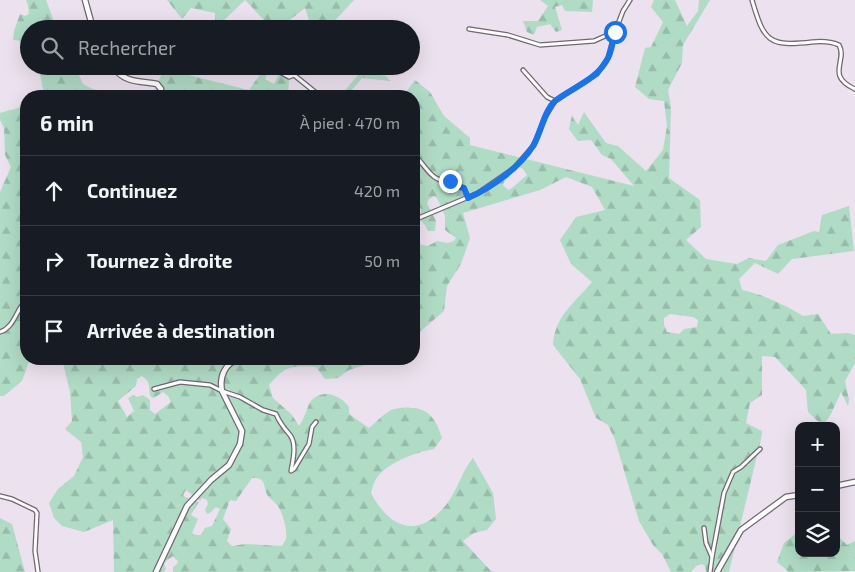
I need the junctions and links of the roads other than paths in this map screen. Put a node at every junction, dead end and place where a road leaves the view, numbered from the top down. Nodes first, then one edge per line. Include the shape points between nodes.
1 (85, 0) edge
2 (630, 0) edge
3 (752, 0) edge
4 (91, 20) edge
5 (468, 29) dead end
6 (615, 32) junction
7 (523, 70) dead end
8 (121, 75) edge
9 (294, 75) edge
10 (855, 89) edge
11 (161, 90) edge
12 (313, 90) edge
13 (555, 102) junction
14 (420, 162) edge
15 (468, 198) junction
16 (420, 218) edge
17 (20, 311) edge
18 (0, 332) edge
19 (229, 365) edge
20 (154, 389) dead end
21 (222, 391) junction
22 (316, 422) dead end
23 (760, 449) dead end
24 (855, 482) edge
25 (840, 485) edge
26 (0, 496) edge
27 (795, 496) edge
28 (704, 528) dead end
29 (712, 557) junction
30 (38, 572) edge
31 (156, 572) edge
32 (710, 572) edge
33 (717, 572) edge

1 - 4 street
2 - 6 street
3 - 10 street via 764,32 776,42 839,44 839,73
5 - 6 street via 540,45 594,41
6 - 13 street via 608,58 597,74
7 - 13 street
8 - 11 street via 128,80 157,84
9 - 12 street
13 - 15 street via 524,158
14 - 15 street via 428,174 464,188
15 - 16 street
17 - 18 street
19 - 21 street via 220,385
20 - 21 street via 180,382 210,385
21 - 22 street via 276,414 293,441 291,471 309,444
21 - 31 street via 242,431 240,444 228,465 187,506
23 - 29 street via 733,472 724,493
24 - 25 street
26 - 30 street via 17,500 35,510
27 - 33 street via 786,498 741,530
28 - 29 street
29 - 32 street

